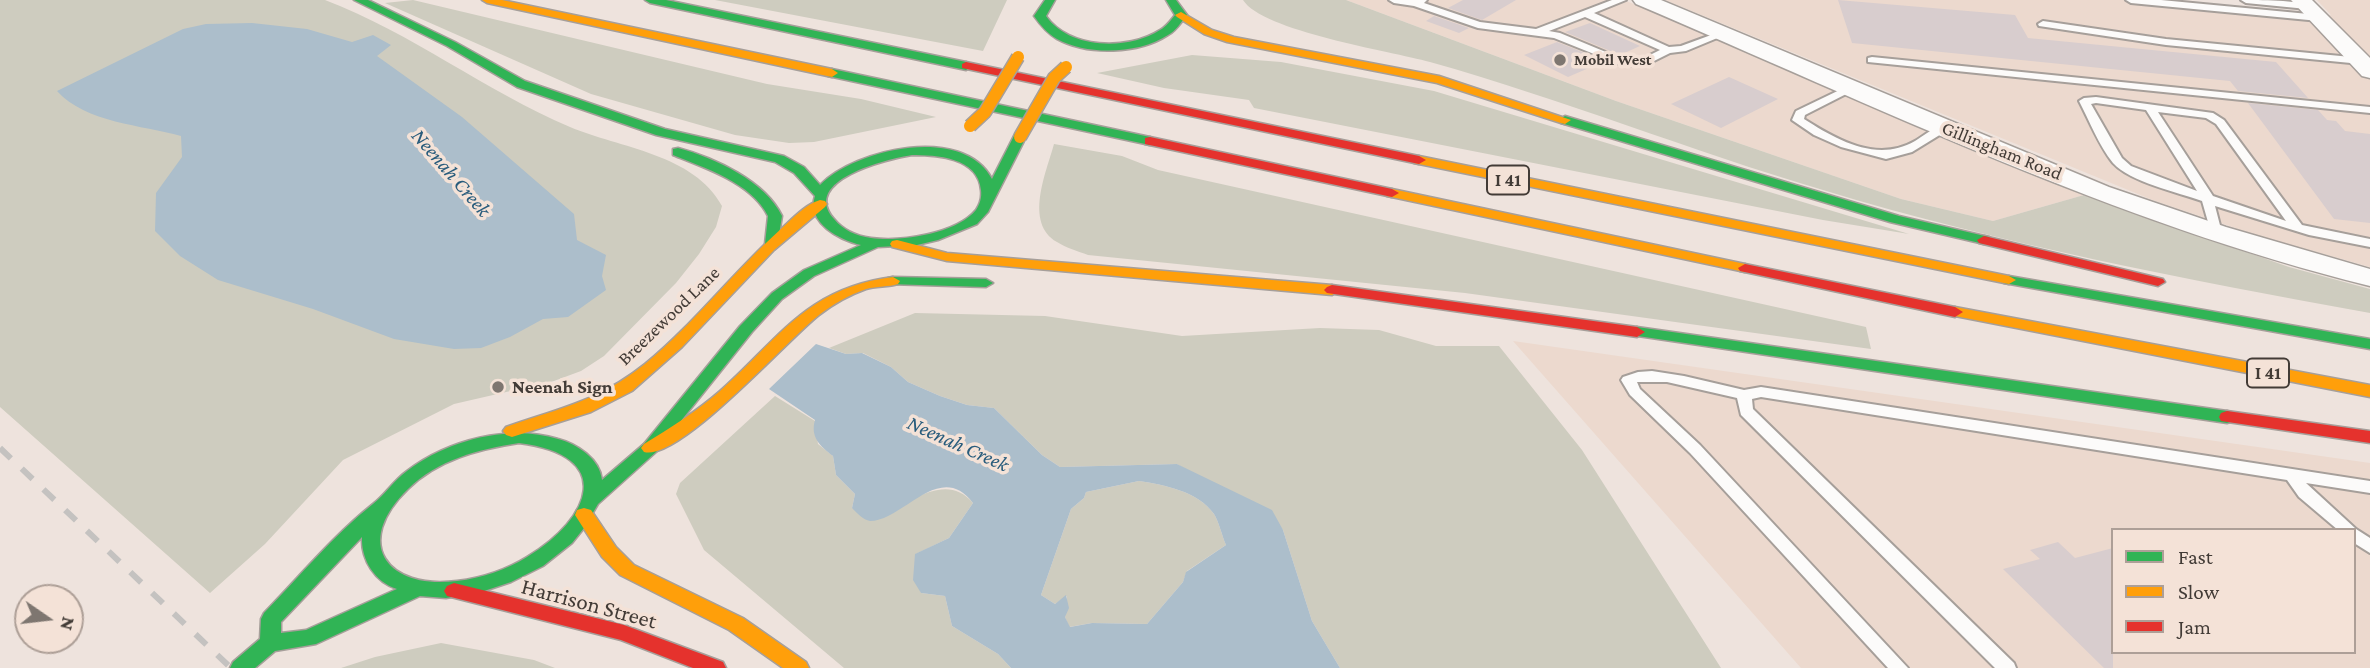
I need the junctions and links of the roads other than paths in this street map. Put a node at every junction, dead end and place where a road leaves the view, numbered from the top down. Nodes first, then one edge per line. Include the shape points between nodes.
1 (359, 0) edge
2 (487, 0) edge
3 (650, 0) edge
4 (1050, 0) edge
5 (1394, 0) edge
6 (1621, 0) edge
7 (1643, 0) edge
8 (2131, 0) edge
9 (2246, 0) edge
10 (1419, 1) edge
11 (1179, 6) edge
12 (2309, 8) edge
13 (1585, 13) junction
14 (2043, 24) dead end
15 (1033, 28) junction
16 (1270, 30) dead end
17 (1538, 32) junction
18 (1722, 34) junction
19 (1115, 46) junction
20 (1668, 50) junction
21 (1872, 60) dead end
22 (2365, 66) edge
23 (521, 83) junction
24 (1852, 87) junction
25 (1498, 98) junction
26 (2149, 106) junction
27 (2370, 110) edge
28 (1945, 128) junction
29 (912, 151) junction
30 (992, 192) junction
31 (2207, 197) junction
32 (821, 200) junction
33 (2296, 226) junction
34 (2216, 233) junction
35 (876, 243) junction
36 (2370, 243) edge
37 (772, 244) junction
38 (897, 244) junction
39 (2370, 278) edge
40 (1002, 284) dead end
41 (2176, 286) dead end
42 (1106, 287) dead end
43 (1490, 311) junction
44 (2370, 344) edge
45 (2370, 391) edge
46 (1744, 395) junction
47 (2370, 437) edge
48 (488, 441) junction
49 (650, 448) junction
50 (2291, 473) junction
51 (2370, 487) edge
52 (592, 499) junction
53 (381, 506) junction
54 (584, 515) junction
55 (2347, 528) edge
56 (2356, 536) edge
57 (2370, 547) edge
58 (417, 589) junction
59 (448, 590) junction
60 (270, 643) junction
61 (240, 668) edge
62 (716, 668) edge
63 (799, 668) edge
64 (1899, 668) edge
65 (2007, 668) edge

1 - 23 main road
2 - 45 main road, I 41 via 1920,305
3 - 44 main road, I 41 via 1941,268
4 - 15 main road via 1041,8
5 - 10 lane
6 - 13 lane
7 - 18 street, Gillingham Road
8 - 12 lane
9 - 12 lane
10 - 17 lane via 1478,25
11 - 19 main road via 1172,29 1158,37
11 - 25 main road via 1208,32 1231,40 1374,66
12 - 22 street
13 - 17 lane
13 - 20 lane
14 - 22 lane
15 - 19 main road via 1043,27 1070,42
15 - 29 main road, bridge via 985,112 959,131
16 - 25 main road via 1404,65
17 - 20 lane via 1624,63 1646,61
18 - 20 lane
18 - 24 street, Gillingham Road
19 - 30 main road, bridge via 1066,67 1054,78
21 - 27 lane
23 - 32 main road via 650,129 779,159 799,170
23 - 37 main road via 533,98 567,114 693,157 734,179 773,211
24 - 28 street, Gillingham Road
24 - 28 lane via 1800,113 1798,120 1879,155 1896,154
25 - 41 main road via 1895,219
26 - 31 lane
26 - 31 lane via 2084,102 2117,160 2127,169
26 - 33 lane via 2191,110 2220,122
28 - 34 street, Gillingham Road via 2099,192
29 - 30 main road via 970,161 990,180
29 - 32 main road, Breezewood Lane via 877,157 845,170
30 - 38 main road via 986,207 972,221 925,240
31 - 33 lane
31 - 34 lane
32 - 35 main road via 822,215 841,233
32 - 37 main road, Breezewood Lane
33 - 36 lane
34 - 39 street, Gillingham Road
35 - 38 main road
35 - 49 main road via 809,273 777,296
37 - 48 main road, Breezewood Lane via 665,353 626,386 590,407
38 - 43 main road via 947,257 1296,286
40 - 49 main road via 881,281 852,288 807,317 705,413
42 - 43 main road
43 - 47 main road
46 - 50 lane via 1761,391
46 - 64 lane via 1668,378 1637,374 1628,380
46 - 65 lane via 1746,411
48 - 52 main road via 533,438 570,447 586,460 594,478
48 - 53 main road via 427,466
49 - 52 main road
50 - 51 lane
50 - 55 lane via 2305,493
52 - 54 main road
53 - 58 main road via 370,528 368,549 375,567 392,581
53 - 60 main road via 271,619
54 - 59 main road via 562,541 529,565 489,582
54 - 63 main road, Harrison Street via 614,560 627,570 736,624
56 - 57 lane
58 - 59 main road
58 - 60 main road via 309,638
59 - 62 main road, Harrison Street via 624,633
60 - 61 main road

